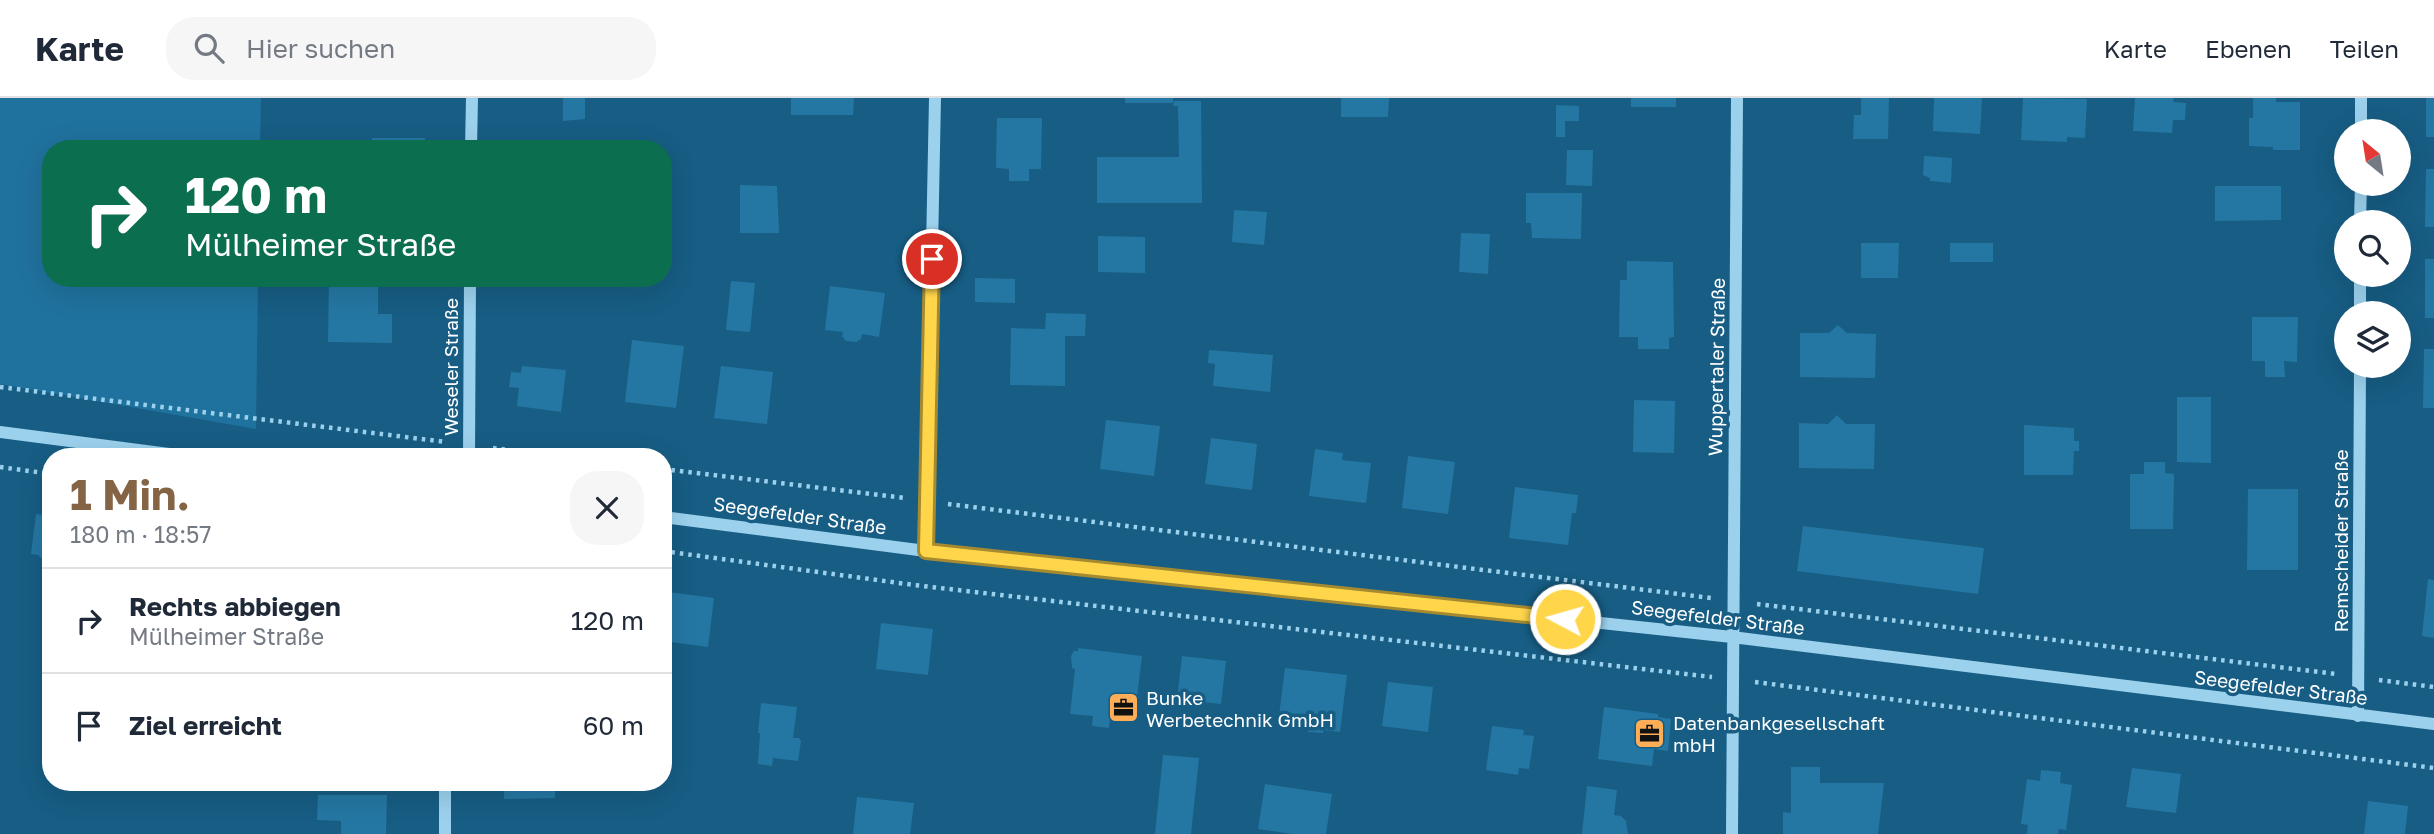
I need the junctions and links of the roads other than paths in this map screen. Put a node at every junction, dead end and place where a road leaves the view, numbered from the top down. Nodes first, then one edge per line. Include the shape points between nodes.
1 (472, 98) edge
2 (935, 98) edge
3 (1737, 98) edge
4 (2361, 98) edge
5 (2361, 119) edge
6 (471, 140) edge
7 (470, 287) edge
8 (2360, 378) edge
9 (0, 432) edge
10 (123, 448) edge
11 (469, 448) edge
12 (672, 518) edge
13 (926, 551) junction
14 (1732, 637) junction
15 (2358, 716) junction
16 (2434, 724) edge
17 (445, 791) edge
18 (445, 834) edge
19 (1732, 834) edge

1 - 6 street
2 - 13 street
3 - 14 street, Wuppertaler Straße
4 - 5 street
7 - 11 street, Weseler Straße
8 - 15 street, Remscheider Straße
9 - 10 street
12 - 13 street, Seegefelder Straße
13 - 14 street, Seegefelder Straße
14 - 15 street, Seegefelder Straße
14 - 19 street, Wuppertaler Straße
15 - 16 street, Seegefelder Straße
17 - 18 street

